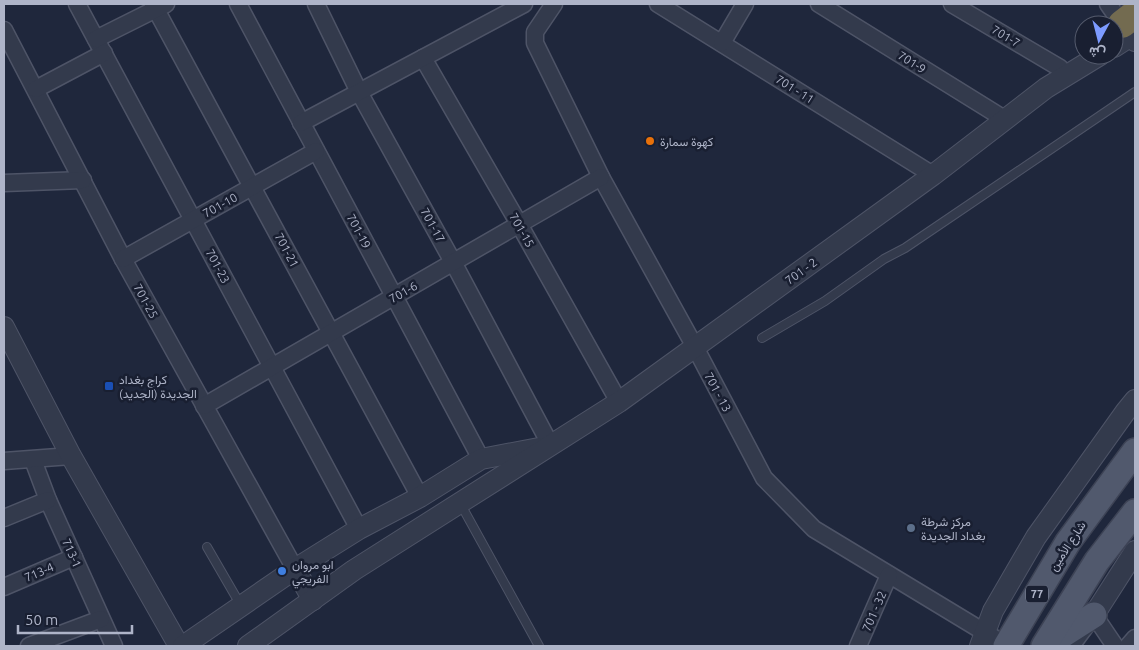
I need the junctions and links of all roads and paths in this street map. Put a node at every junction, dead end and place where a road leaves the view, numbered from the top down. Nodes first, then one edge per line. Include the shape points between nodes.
1 (77, 4) edge
2 (238, 4) edge
3 (316, 4) edge
4 (524, 4) edge
5 (554, 4) edge
6 (658, 4) edge
7 (745, 4) edge
8 (819, 4) edge
9 (952, 4) edge
10 (158, 5) edge
11 (4, 30) edge
12 (722, 43) junction
13 (100, 46) junction
14 (422, 58) junction
15 (1074, 58) edge
16 (1084, 65) edge
17 (1060, 68) junction
18 (1046, 88) junction
19 (36, 89) junction
20 (359, 92) junction
21 (1135, 92) edge
22 (1006, 120) junction
23 (302, 123) junction
24 (316, 151) junction
25 (933, 175) junction
26 (601, 177) junction
27 (83, 180) junction
28 (4, 184) edge
29 (252, 187) junction
30 (193, 220) junction
31 (519, 224) junction
32 (123, 259) junction
33 (453, 262) junction
34 (394, 296) junction
35 (4, 327) edge
36 (332, 332) junction
37 (762, 338) dead end
38 (695, 347) junction
39 (272, 367) junction
40 (1135, 400) edge
41 (619, 402) junction
42 (204, 406) junction
43 (551, 446) junction
44 (1135, 451) edge
45 (71, 456) junction
46 (481, 459) junction
47 (33, 460) junction
48 (4, 461) edge
49 (420, 497) junction
50 (48, 500) junction
51 (460, 504) junction
52 (1135, 512) edge
53 (4, 518) edge
54 (359, 529) junction
55 (207, 547) dead end
56 (1135, 551) edge
57 (74, 557) junction
58 (295, 569) junction
59 (889, 575) junction
60 (4, 587) edge
61 (313, 600) junction
62 (241, 606) junction
63 (1094, 614) junction
64 (101, 619) junction
65 (1135, 638) edge
66 (982, 640) edge
67 (29, 646) edge
68 (114, 646) edge
69 (179, 646) edge
70 (183, 646) edge
71 (248, 646) edge
72 (539, 646) edge
73 (858, 646) edge
74 (1006, 646) edge
75 (1045, 646) edge
76 (1071, 646) edge
77 (1115, 646) edge
78 (1128, 646) edge

1 - 13 street, 701-23
2 - 23 street, 701-19
3 - 20 street, 701-17
4 - 14 street
5 - 26 street, 701 - 13 via 535,32 535,43
6 - 12 street, 701 - 11
7 - 12 street
8 - 22 street, 701-9
9 - 17 street, 701-7
10 - 13 street
10 - 29 street, 701-21
11 - 19 street, 701-25
12 - 25 street, 701 - 11
13 - 19 street
13 - 30 street, 701-23
14 - 20 street
14 - 31 street, 701-15
15 - 17 street
16 - 18 street
17 - 18 street
18 - 22 street, 701 - 2
19 - 27 street, 701-25
20 - 23 street
20 - 33 street, 701-17
21 - 37 lane via 825,301
22 - 25 street, 701 - 2
23 - 24 street, 701-19
24 - 29 street, 701-10
24 - 34 street, 701-19
25 - 38 street, 701 - 2
26 - 31 street, 701-6
26 - 38 street, 701 - 13
27 - 28 street
27 - 32 street, 701-25
29 - 30 street, 701-10
29 - 36 street, 701-21
30 - 32 street, 701-10
30 - 39 street, 701-23
31 - 33 street, 701-6
31 - 41 street, 701-15
32 - 42 street, 701-25
33 - 34 street, 701-6
33 - 43 street, 701-17
34 - 36 street, 701-6
34 - 46 street, 701-19
35 - 45 street
36 - 39 street, 701-6
36 - 49 street, 701-21
38 - 41 street, 701 - 2
38 - 59 street, 701 - 13 via 764,478 814,530
39 - 42 street, 701-6
39 - 54 street, 701-23
40 - 66 street via 1036,537 993,611
41 - 43 street, 701 - 2
42 - 58 street, 701-25
43 - 46 street
43 - 51 street, 701 - 2
44 - 74 main road, شارع الأمين / 77 via 1068,542
45 - 47 street
45 - 69 street
46 - 49 street
47 - 48 street
47 - 50 street, 713-1
49 - 54 street
50 - 53 street
50 - 57 street, 713-1
51 - 61 street, 701 - 2 via 354,570
51 - 72 lane
52 - 75 main road via 1097,561
54 - 58 street
55 - 62 lane
56 - 63 street
57 - 60 street, 713-4
57 - 64 street, 713-1
58 - 61 street
58 - 62 street
59 - 66 street, 701 - 13
59 - 73 street, 701 - 32
61 - 71 street, 701 - 2
62 - 70 street
63 - 75 main road
63 - 76 street
63 - 77 street
64 - 67 street
64 - 68 street, 713-1
65 - 78 street
66 - 74 street, 701 - 13

